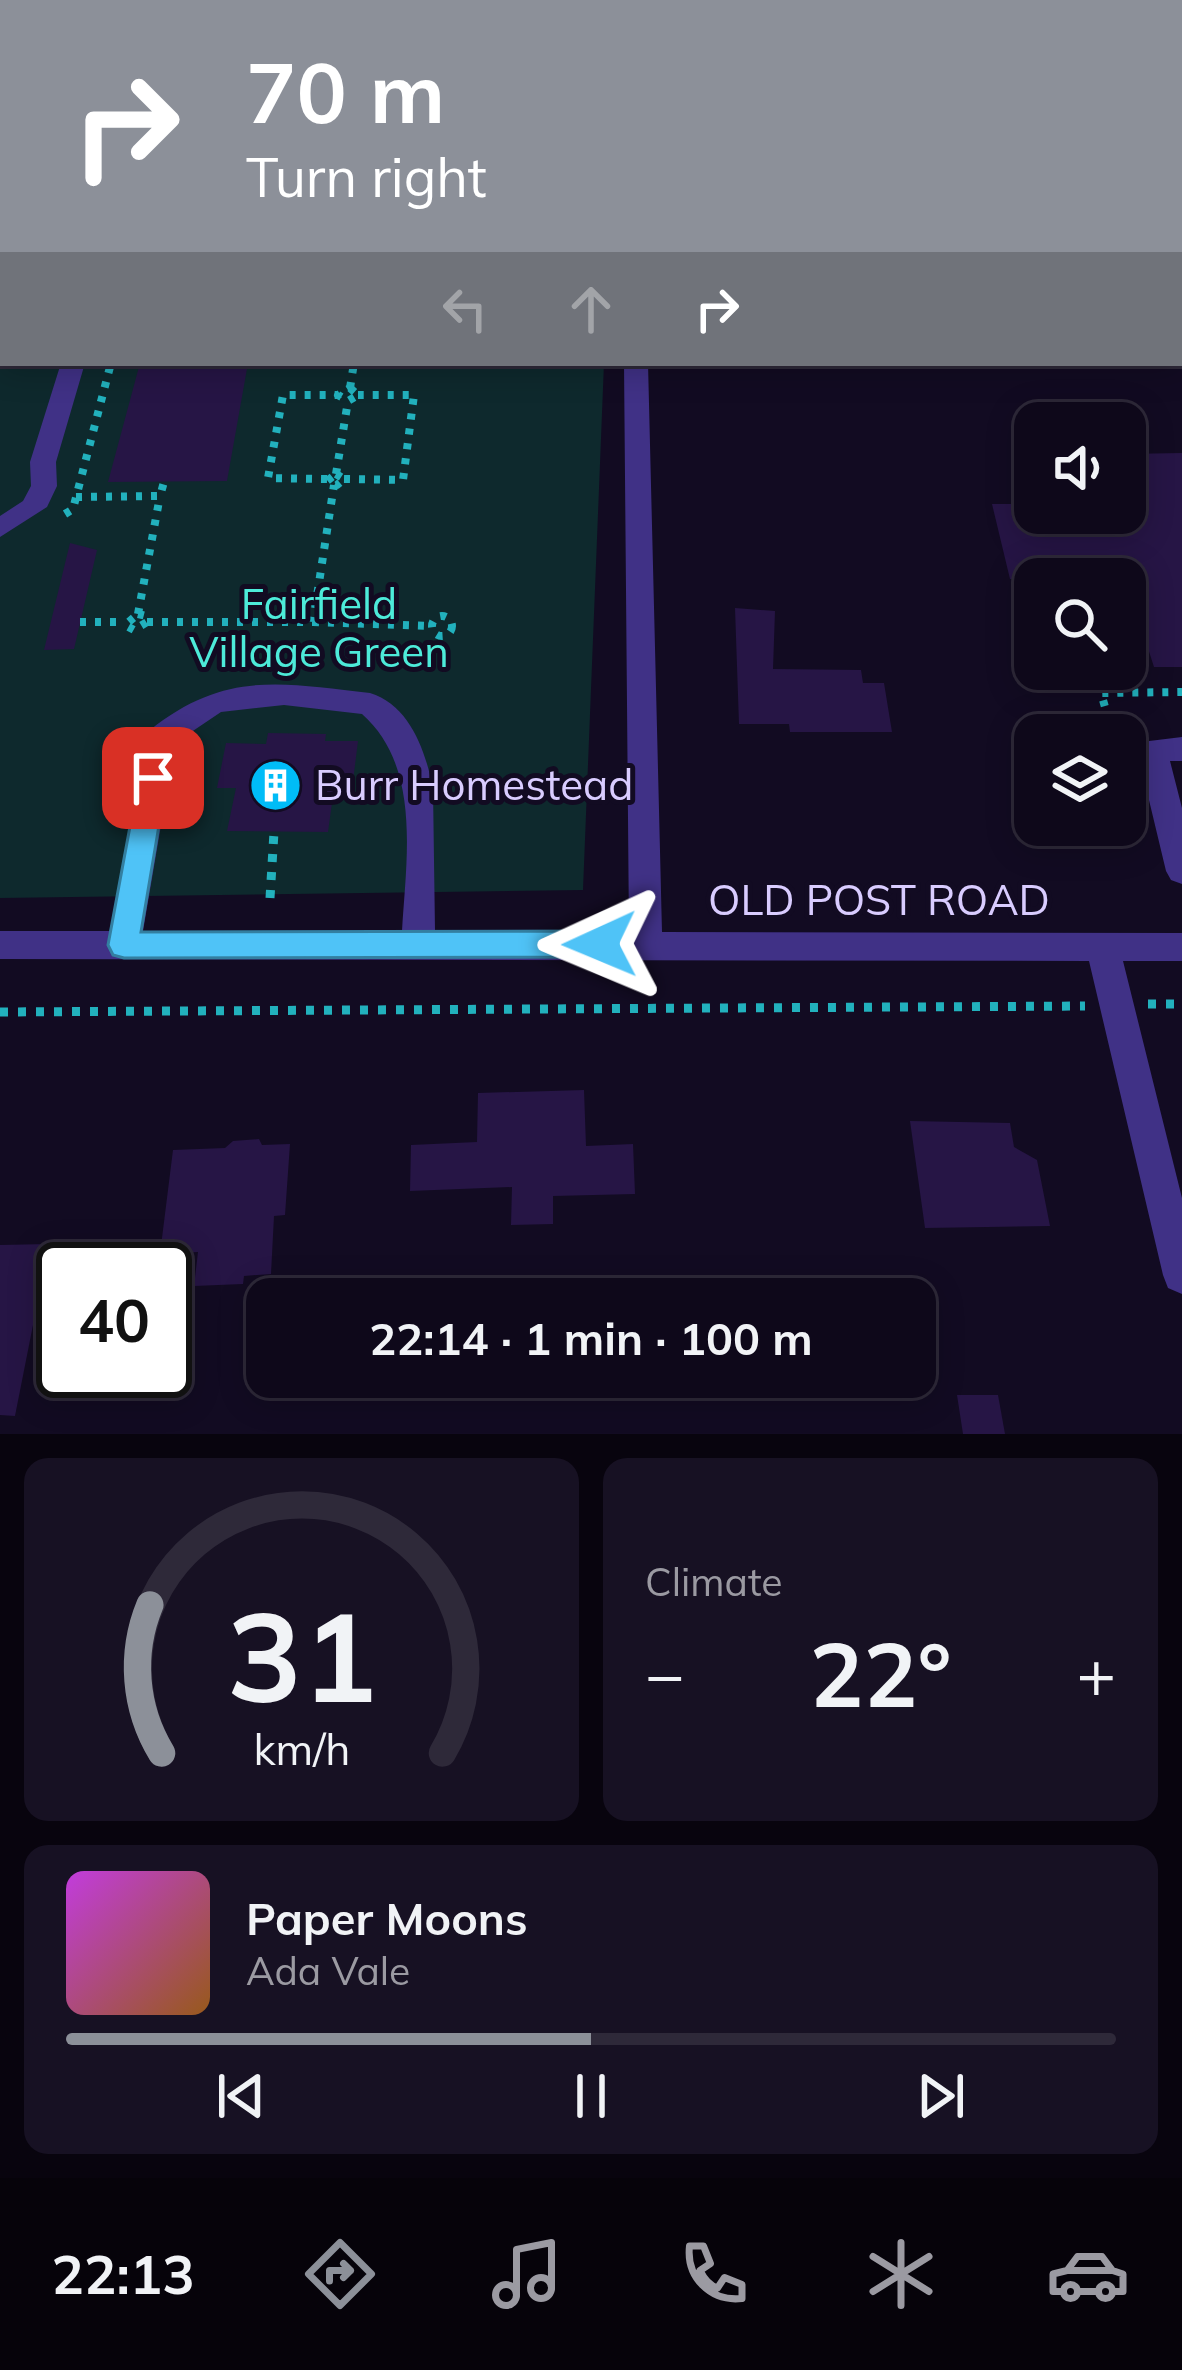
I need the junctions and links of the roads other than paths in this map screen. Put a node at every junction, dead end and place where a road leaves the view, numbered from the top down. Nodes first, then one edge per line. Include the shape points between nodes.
1 (72, 366) edge
2 (636, 366) edge
3 (0, 528) edge
4 (1182, 749) edge
5 (1182, 871) edge
6 (646, 944) junction
7 (0, 945) edge
8 (124, 945) junction
9 (1102, 946) junction
10 (418, 947) junction
11 (1182, 947) edge
12 (1182, 1275) edge

1 - 3 street via 43,462 44,486 18,520
2 - 6 street
4 - 5 street via 1152,750
6 - 9 street, OLD POST ROAD
6 - 10 street, OLD POST ROAD
7 - 8 street, OLD POST ROAD
8 - 10 street, OLD POST ROAD
8 - 10 street via 160,738 186,714 245,692 370,704 408,747 416,775
9 - 11 street, OLD POST ROAD
9 - 12 street

